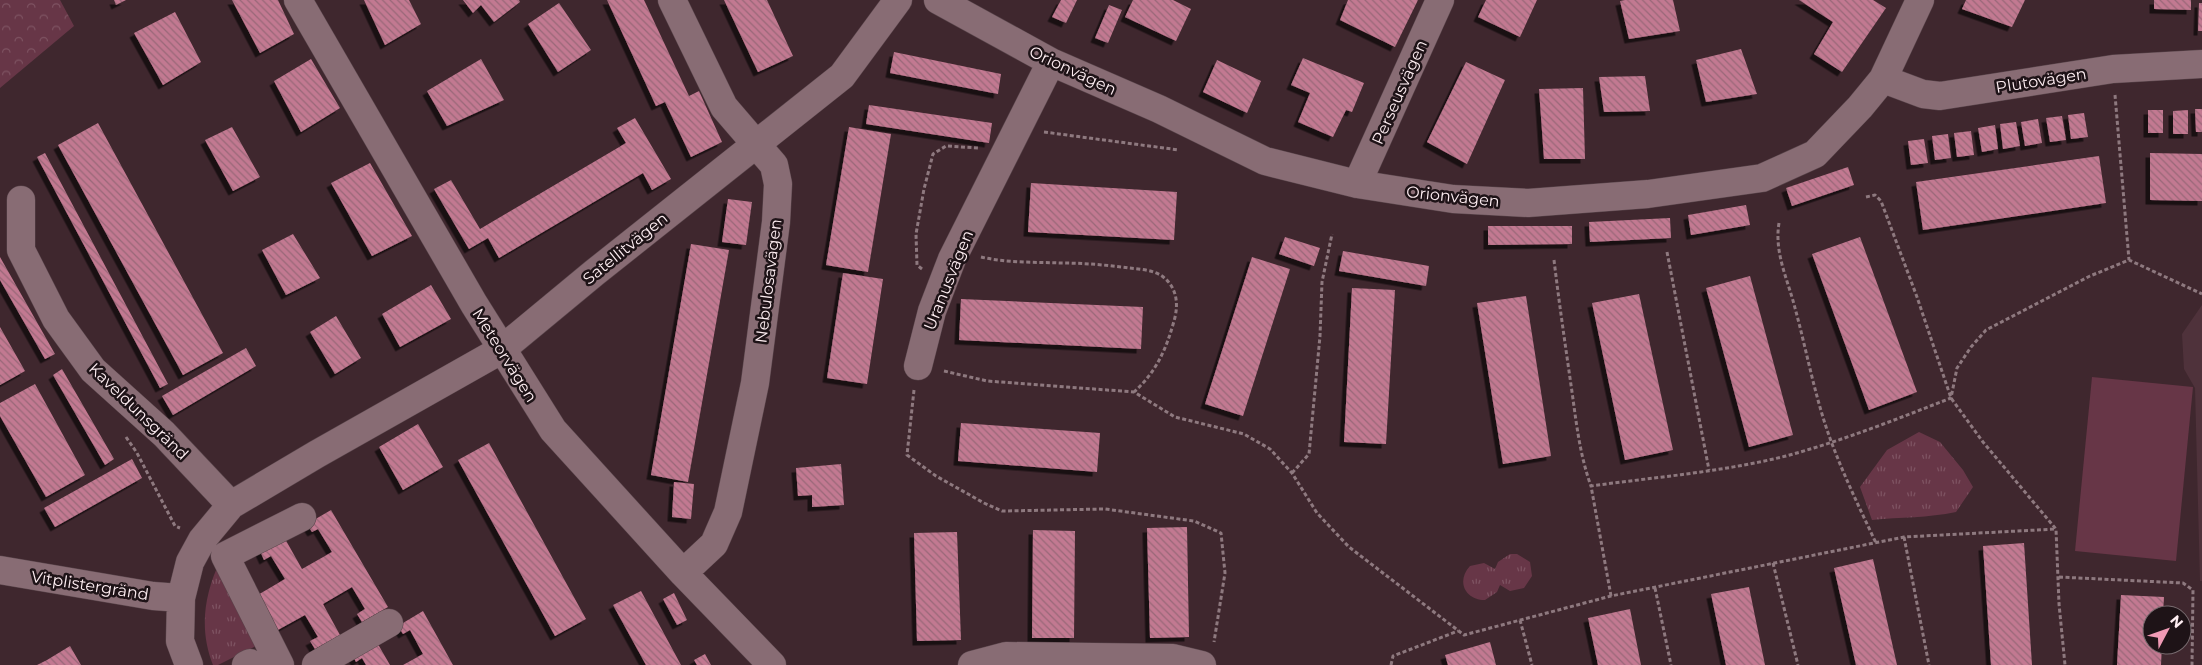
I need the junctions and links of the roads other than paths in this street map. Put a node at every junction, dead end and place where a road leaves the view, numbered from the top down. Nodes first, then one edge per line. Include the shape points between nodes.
1 (298, 0) edge
2 (672, 0) edge
3 (898, 0) edge
4 (938, 0) edge
5 (1440, 0) edge
6 (1920, 0) edge
7 (1051, 62) junction
8 (2202, 64) edge
9 (1883, 79) junction
10 (756, 143) junction
11 (1357, 184) junction
12 (21, 200) dead end
13 (501, 350) junction
14 (918, 366) road end
15 (231, 505) junction
16 (302, 517) dead end
17 (0, 570) edge
18 (683, 573) junction
19 (181, 598) junction
20 (389, 623) dead end
21 (1207, 656) edge
22 (189, 665) edge
23 (246, 665) edge
24 (251, 665) edge
25 (280, 665) edge
26 (316, 665) edge
27 (772, 665) edge
28 (972, 665) edge

1 - 13 street, Meteorvägen
2 - 10 street, Nebulosavägen via 724,107
3 - 10 street, Satellitvägen via 842,76
4 - 7 street, Orionvägen
5 - 11 street, Perseusvägen
6 - 9 street, Orionvägen
7 - 11 street, Orionvägen via 1159,109 1265,161
7 - 14 street, Uranusvägen via 942,284
8 - 9 street, Plutovägen via 2113,70 1940,96 1923,94
9 - 11 street, Orionvägen via 1814,154 1762,178 1648,194 1528,202 1453,199
10 - 13 street, Satellitvägen
10 - 18 street, Nebulosavägen via 774,165 778,184 755,383 728,512 714,544
12 - 15 street, Kaveldunsgränd via 21,250 56,319 92,370 164,434
13 - 15 street, Satellitvägen
13 - 18 street, Meteorvägen via 552,430
15 - 19 street, Satellitvägen via 202,540 190,562
16 - 25 street via 225,556
17 - 19 street, Vitplistergränd
18 - 27 street, Meteorvägen
19 - 22 street, Satellitvägen via 180,640
20 - 26 street
21 - 28 street via 1006,656
23 - 24 street

